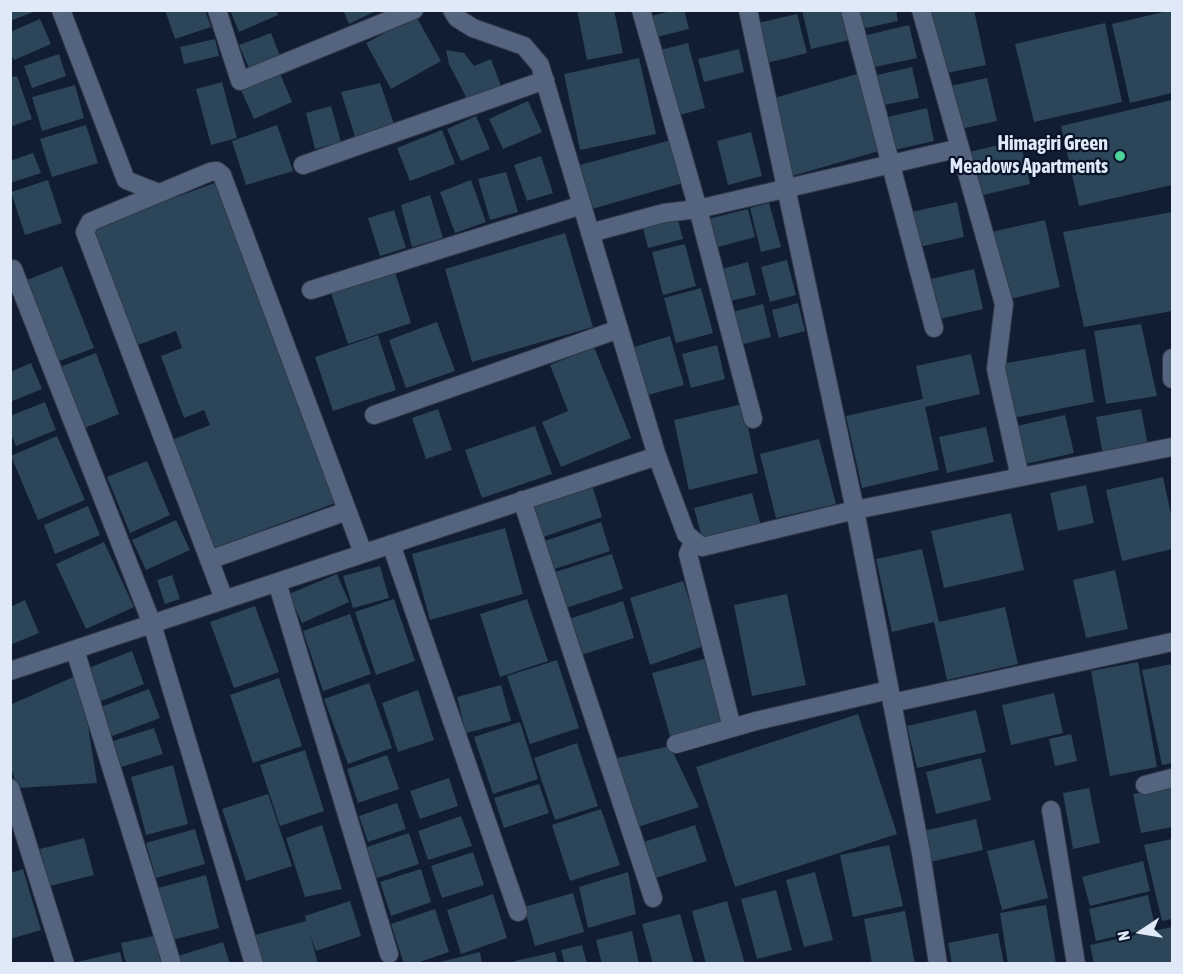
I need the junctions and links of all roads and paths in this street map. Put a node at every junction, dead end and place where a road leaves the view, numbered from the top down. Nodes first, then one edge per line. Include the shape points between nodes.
1 (61, 10) edge
2 (217, 10) edge
3 (414, 10) edge
4 (452, 10) edge
5 (641, 10) edge
6 (748, 10) edge
7 (850, 10) edge
8 (921, 10) edge
9 (542, 73) junction
10 (960, 148) junction
11 (891, 164) junction
12 (303, 165) dead end
13 (787, 189) junction
14 (159, 193) junction
15 (582, 205) junction
16 (698, 209) junction
17 (590, 233) junction
18 (13, 269) dead end
19 (311, 290) dead end
20 (934, 328) dead end
21 (619, 329) junction
22 (1173, 358) edge
23 (1173, 379) edge
24 (374, 415) dead end
25 (753, 418) dead end
26 (1173, 447) edge
27 (657, 456) junction
28 (1020, 477) junction
29 (522, 500) junction
30 (855, 510) junction
31 (347, 511) junction
32 (693, 542) junction
33 (392, 544) junction
34 (363, 553) junction
35 (209, 560) junction
36 (277, 582) junction
37 (224, 599) junction
38 (152, 624) junction
39 (1173, 642) edge
40 (75, 650) junction
41 (10, 671) edge
42 (890, 696) junction
43 (732, 728) junction
44 (676, 744) dead end
45 (1173, 778) edge
46 (1145, 785) dead end
47 (10, 788) edge
48 (1051, 810) dead end
49 (653, 898) dead end
50 (518, 912) dead end
51 (389, 954) dead end
52 (65, 963) edge
53 (172, 963) edge
54 (254, 963) edge
55 (938, 963) edge
56 (1076, 963) edge

1 - 14 street via 126,180
2 - 3 street via 240,81
4 - 9 street via 473,28 524,46
5 - 16 street
6 - 13 street
7 - 11 street
8 - 10 street
9 - 12 street
9 - 15 street
10 - 11 street
10 - 28 street via 1004,303 996,369
11 - 13 street
11 - 20 street
13 - 16 street
13 - 30 street
14 - 31 street via 210,172 222,175
14 - 35 street via 90,222 85,232
15 - 17 street
15 - 19 street
16 - 17 street via 664,213
16 - 25 street
17 - 21 street
18 - 38 street
21 - 24 street
21 - 27 street
22 - 23 street
26 - 28 street
27 - 29 street
27 - 32 street via 686,534
28 - 30 street
29 - 33 street
29 - 49 street
30 - 32 street via 702,547
30 - 42 street
31 - 34 street
31 - 35 street
32 - 43 street via 688,554
33 - 34 street
33 - 50 street
34 - 36 street
35 - 37 street
36 - 37 street
36 - 51 street
37 - 38 street
38 - 40 street
38 - 54 street
39 - 42 street
40 - 41 street
40 - 53 street
42 - 43 street
42 - 55 street
43 - 44 street
45 - 46 street
47 - 52 street
48 - 56 street

